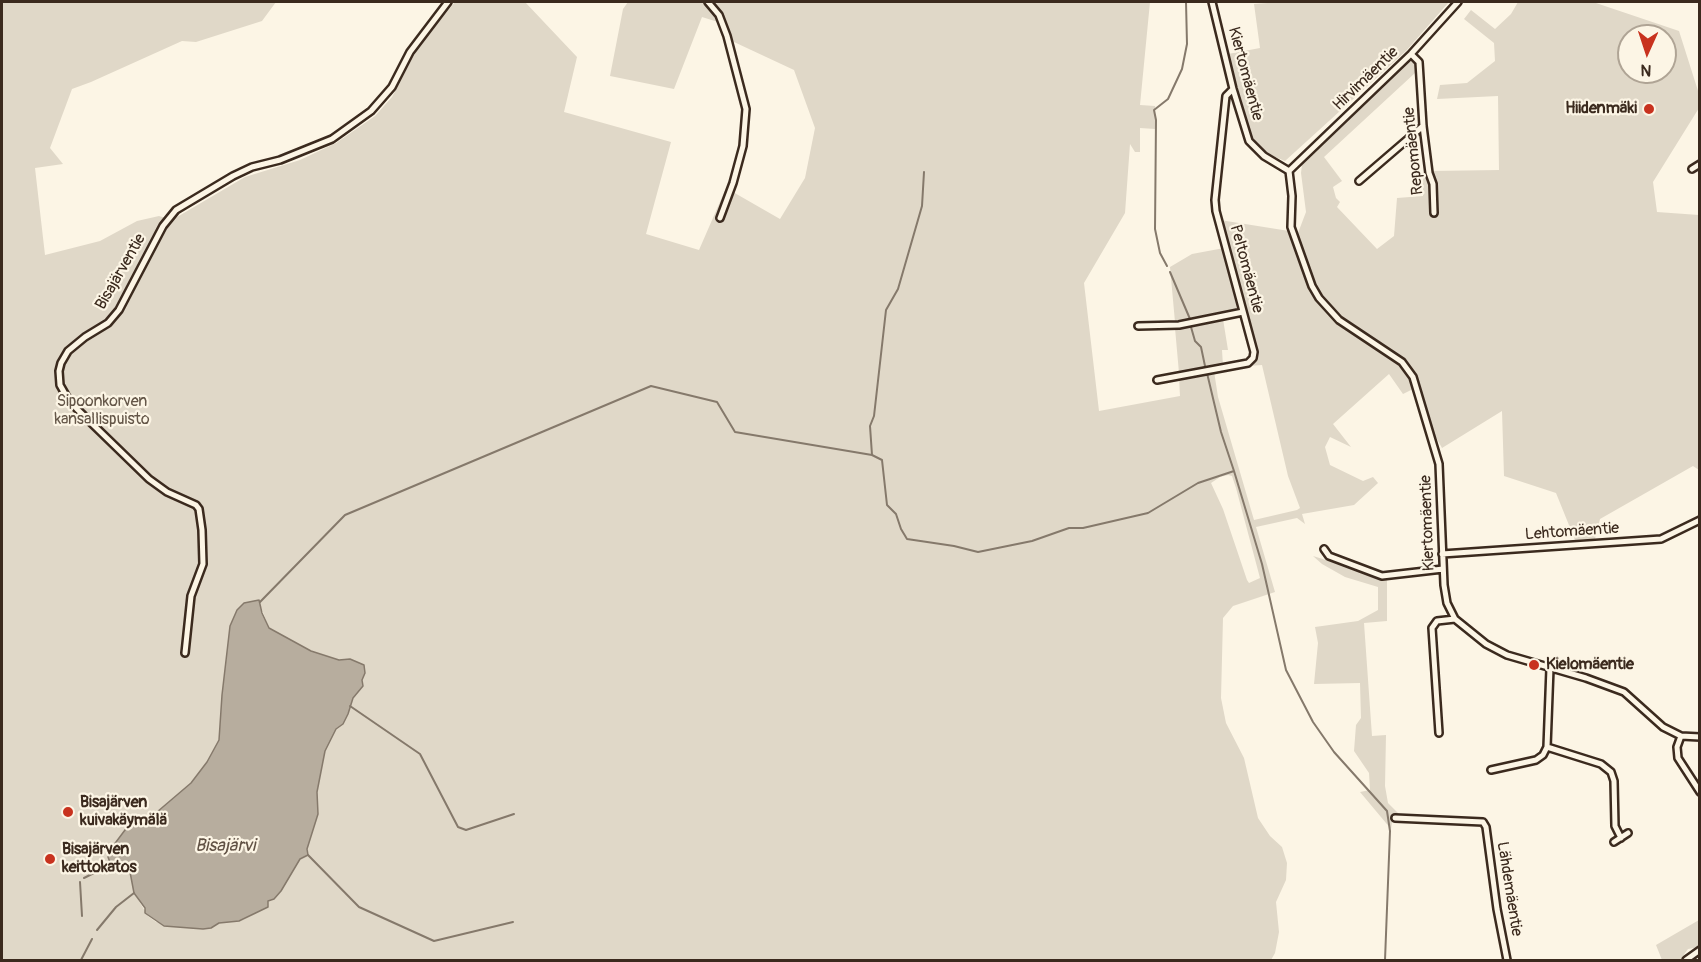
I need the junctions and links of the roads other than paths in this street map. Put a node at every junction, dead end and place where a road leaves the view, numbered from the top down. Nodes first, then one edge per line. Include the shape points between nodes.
1 (448, 2) edge
2 (708, 2) edge
3 (1212, 2) edge
4 (1458, 2) edge
5 (1412, 54) junction
6 (1233, 89) junction
7 (1423, 126) junction
8 (1700, 164) edge
9 (1692, 169) dead end
10 (1289, 171) junction
11 (1359, 181) dead end
12 (1434, 213) dead end
13 (720, 218) dead end
14 (1243, 312) junction
15 (1138, 326) dead end
16 (1157, 380) dead end
17 (1700, 520) edge
18 (1324, 549) dead end
19 (1442, 554) junction
20 (1443, 569) junction
21 (1455, 619) junction
22 (185, 653) dead end
23 (1550, 668) junction
24 (1439, 733) dead end
25 (1681, 736) junction
26 (1700, 737) edge
27 (1547, 747) junction
28 (1491, 770) dead end
29 (1700, 792) edge
30 (1395, 818) dead end
31 (1628, 834) dead end
32 (1621, 838) junction
33 (1614, 842) dead end
34 (1700, 950) edge
35 (1507, 960) edge
36 (1686, 960) edge

1 - 22 street, Bisajärventie via 410,52 392,87 371,111 332,139 252,167 176,210 163,226 119,310 108,323 68,351 61,363 60,385 78,410 149,479 199,509 203,564 191,596
2 - 13 street via 719,15 727,36 746,109 743,146
3 - 6 street, Kiertomäentie
4 - 5 street, Hirvimäentie
5 - 7 street, Repomäentie via 1419,62
5 - 10 street, Hirvimäentie
6 - 10 street, Kiertomäentie via 1249,141
6 - 14 street, Peltomäentie via 1226,96 1215,201
7 - 11 street
7 - 12 street, Repomäentie via 1434,184
8 - 9 street
10 - 19 street, Kiertomäentie via 1291,228 1319,298 1339,320 1402,362 1413,376 1439,464
14 - 15 street via 1179,325
14 - 16 street, Peltomäentie via 1254,352 1248,363
17 - 19 street, Lehtomäentie via 1661,539
18 - 20 street via 1329,556 1382,576
19 - 20 street, Kiertomäentie
20 - 21 street, Kiertomäentie via 1445,597
21 - 23 street, Kiertomäentie via 1496,650
21 - 24 street via 1437,621 1432,628
23 - 25 street, Kiertomäentie via 1624,692 1662,727
23 - 27 street
25 - 26 street
25 - 29 street via 1678,758
27 - 28 street via 1536,760
27 - 32 street via 1602,764 1611,772 1615,826
30 - 35 street, Lähdemäentie via 1483,822
31 - 32 street
32 - 33 street
34 - 36 street

